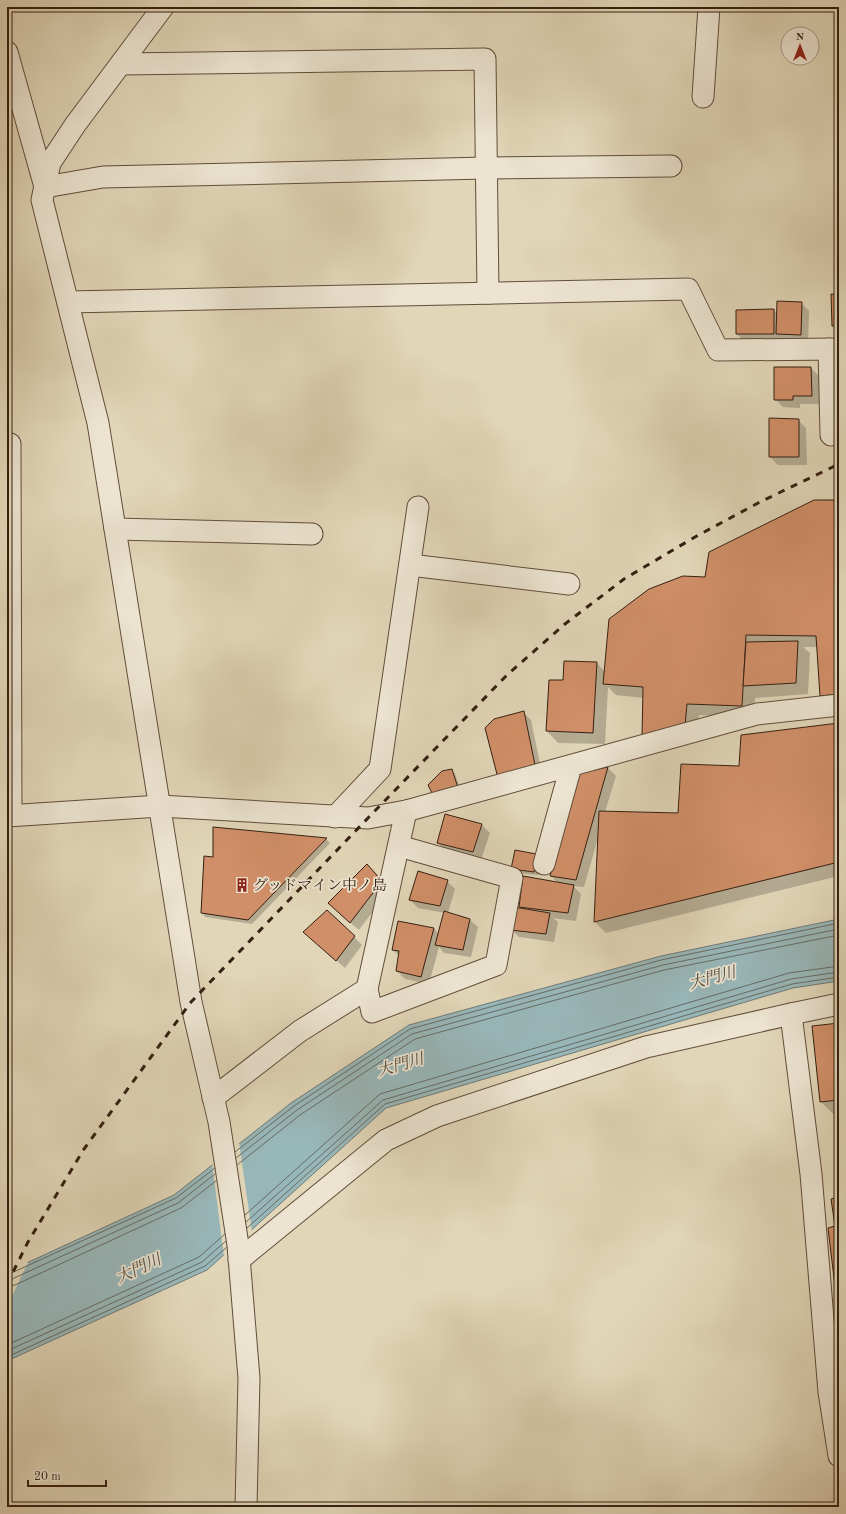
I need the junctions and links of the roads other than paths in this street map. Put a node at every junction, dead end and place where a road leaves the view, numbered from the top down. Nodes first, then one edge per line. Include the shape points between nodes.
1 (163, 7) edge
2 (709, 7) edge
3 (7, 52) edge
4 (121, 64) junction
5 (703, 97) dead end
6 (671, 166) dead end
7 (486, 168) junction
8 (45, 187) junction
9 (488, 293) junction
10 (68, 302) junction
11 (834, 349) edge
12 (831, 435) dead end
13 (10, 444) dead end
14 (418, 507) dead end
15 (115, 529) junction
16 (312, 534) dead end
17 (410, 565) junction
18 (569, 584) dead end
19 (839, 705) edge
20 (571, 766) junction
21 (160, 806) junction
22 (406, 811) junction
23 (9, 815) edge
24 (335, 817) junction
25 (399, 846) junction
26 (544, 864) dead end
27 (366, 989) junction
28 (839, 1004) edge
29 (790, 1014) junction
30 (213, 1098) junction
31 (239, 1252) junction
32 (839, 1456) edge
33 (246, 1507) edge

1 - 4 street
2 - 5 street
3 - 8 street
4 - 7 street via 485,59
4 - 8 street via 50,163
6 - 7 street
7 - 8 street via 103,177
7 - 9 street
8 - 10 street via 42,200
9 - 10 street
9 - 11 street via 688,289 718,350
10 - 15 street via 98,423
11 - 12 street
13 - 23 street
14 - 17 street
15 - 16 street
15 - 21 street
17 - 18 street
17 - 24 street via 380,769
19 - 20 street via 757,714
20 - 22 street
20 - 26 street
21 - 23 street
21 - 24 street
21 - 30 street via 191,1002
22 - 24 street via 368,818
22 - 25 street
25 - 27 street
25 - 27 street via 512,878 496,965 372,1012
27 - 30 street via 300,1031
28 - 29 street
29 - 31 street via 646,1047 437,1116 386,1140
29 - 32 street via 811,1174 829,1392
30 - 31 street
31 - 33 street via 249,1378

